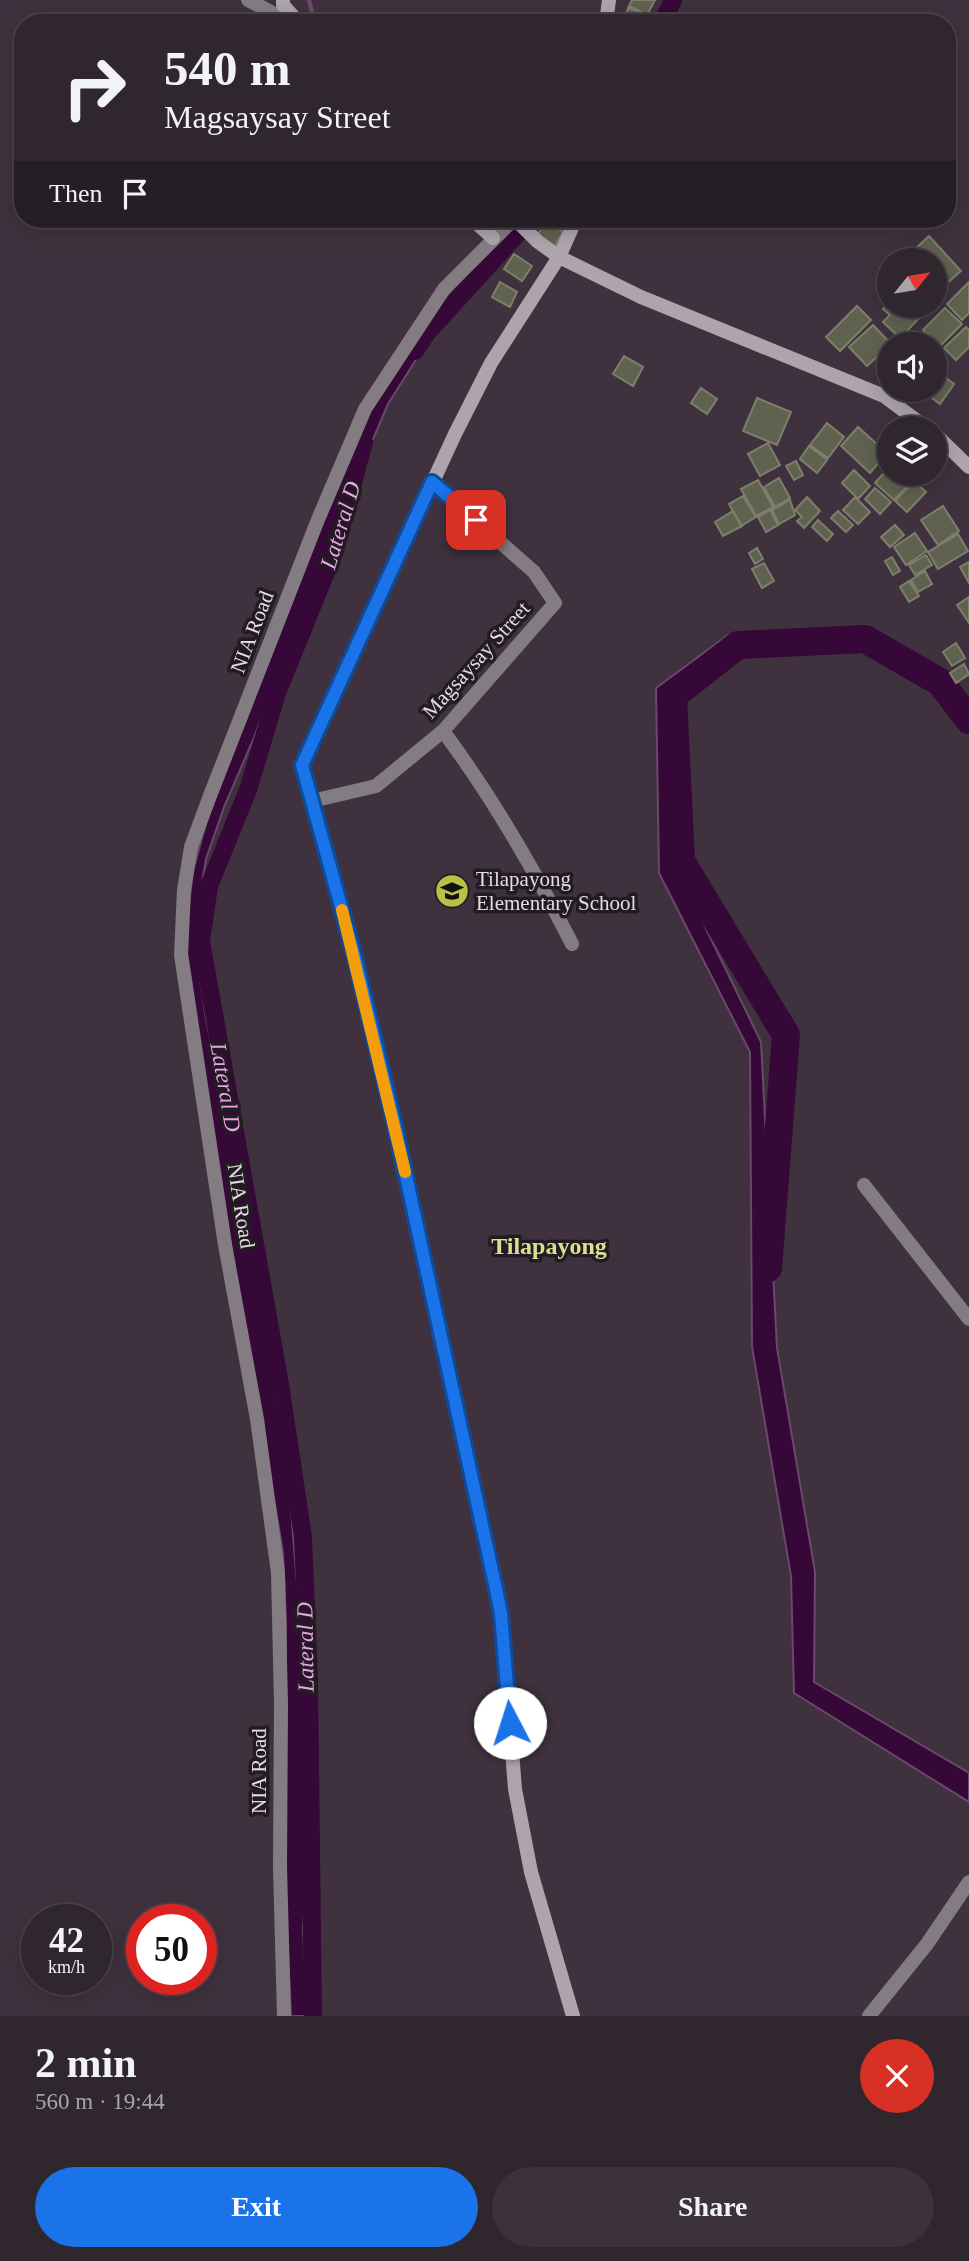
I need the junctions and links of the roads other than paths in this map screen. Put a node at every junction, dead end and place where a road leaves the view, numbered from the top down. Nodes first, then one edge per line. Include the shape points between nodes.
1 (248, 0) edge
2 (275, 14) edge
3 (482, 228) edge
4 (504, 228) edge
5 (523, 228) edge
6 (572, 228) edge
7 (493, 238) junction
8 (559, 257) junction
9 (911, 416) edge
10 (947, 446) edge
11 (969, 467) edge
12 (432, 482) junction
13 (443, 732) junction
14 (312, 801) junction
15 (572, 944) dead end
16 (864, 1185) dead end
17 (969, 1319) edge
18 (969, 1882) edge
19 (284, 2016) edge
20 (573, 2016) edge
21 (869, 2016) edge

1 - 2 street
3 - 7 main road
4 - 7 street, NIA Road
5 - 8 main road
6 - 8 main road
7 - 19 street, NIA Road via 444,289 370,400 207,804 191,847 184,890 181,954 278,1573
8 - 9 main road via 641,297 884,396
8 - 12 main road via 491,363
10 - 11 main road
12 - 13 street, Magsaysay Street via 534,572 555,603
12 - 14 main road via 302,765
13 - 14 street, Magsaysay Street via 376,786
13 - 15 street via 503,818
14 - 20 main road via 394,1121 501,1614 515,1789 531,1872
16 - 17 street
18 - 21 street

